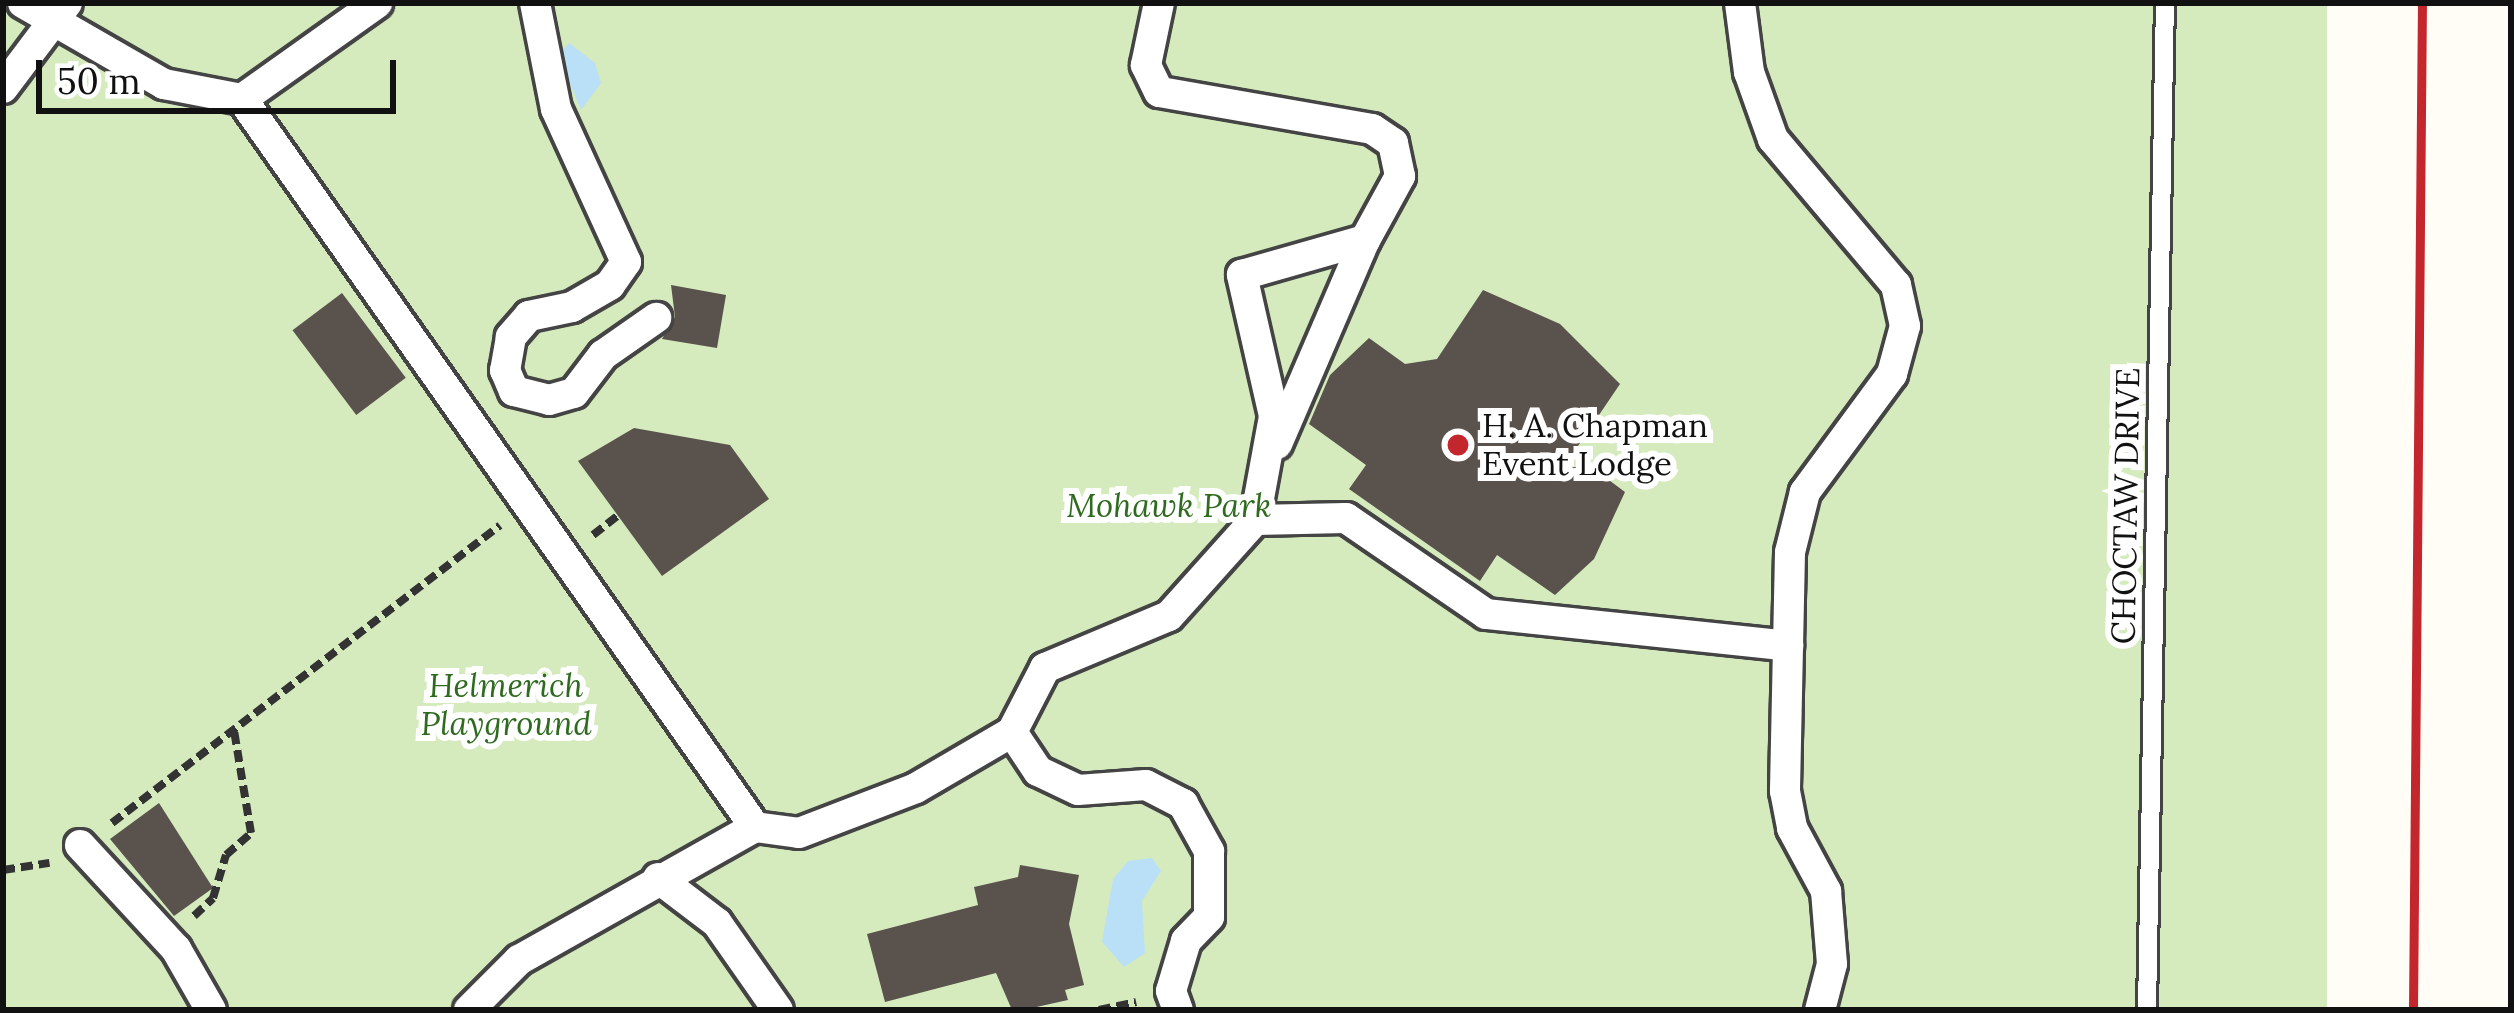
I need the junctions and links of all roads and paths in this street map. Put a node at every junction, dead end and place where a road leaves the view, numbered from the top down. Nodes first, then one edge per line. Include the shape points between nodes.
1 (23, 3) edge
2 (377, 3) edge
3 (535, 3) edge
4 (1159, 3) edge
5 (1740, 3) edge
6 (2165, 3) edge
7 (59, 13) edge
8 (3, 88) edge
9 (242, 99) junction
10 (1365, 240) junction
11 (656, 318) dead end
12 (1264, 475) junction
13 (526, 505) junction
14 (1255, 520) junction
15 (1788, 646) junction
16 (234, 730) junction
17 (1012, 731) junction
18 (755, 826) junction
19 (80, 845) junction
20 (3, 870) edge
21 (658, 878) junction
22 (174, 922) dead end
23 (211, 1010) edge
24 (469, 1010) edge
25 (778, 1010) edge
26 (1178, 1010) edge
27 (1820, 1010) edge
28 (2147, 1010) edge

1 - 7 street
2 - 9 street
3 - 11 street via 556,109 626,262 610,285 572,307 529,316 511,337 506,370 514,391 548,400 574,393 602,355
4 - 10 street via 1146,64 1159,92 1319,115 1393,143 1400,176
5 - 15 street via 1749,71 1773,139 1896,285 1905,326 1892,374 1805,492 1790,552
6 - 28 lane, CHOCTAW DRIVE
7 - 8 street
7 - 9 street via 164,83
9 - 13 street
10 - 12 street
10 - 12 street via 1243,275 1274,416
12 - 14 street
13 - 16 path
13 - 18 street
14 - 15 street via 1346,518 1486,614
14 - 17 street via 1169,616 1045,668
15 - 27 street via 1785,791 1792,828 1826,891 1832,964
16 - 19 path
16 - 22 path via 251,833 226,855 213,898 187,924
17 - 18 street via 916,788 799,833
17 - 26 street via 1038,771 1078,790 1146,785 1183,805 1209,850 1209,917 1186,941 1171,991
18 - 21 street
19 - 20 path via 47,864
19 - 23 street via 176,949
21 - 24 street via 519,960
21 - 25 street via 717,923

